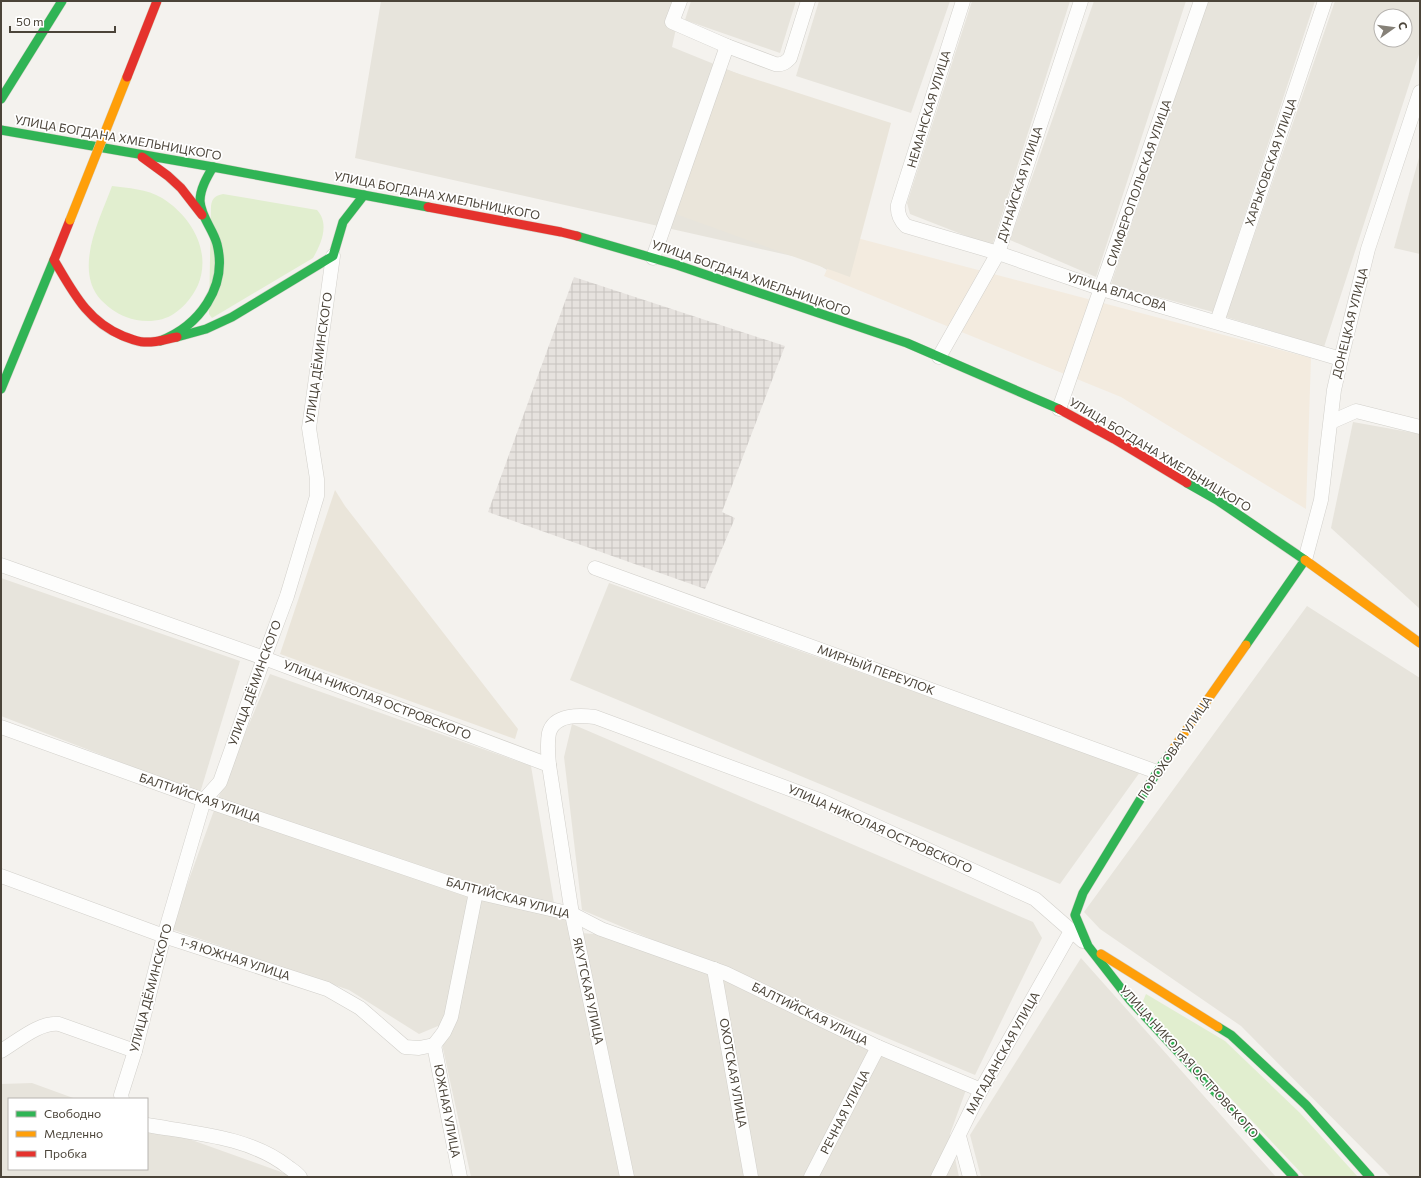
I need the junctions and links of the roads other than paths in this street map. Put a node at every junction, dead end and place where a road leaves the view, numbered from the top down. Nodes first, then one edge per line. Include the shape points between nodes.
1 (62, 1) edge
2 (157, 1) edge
3 (680, 1) edge
4 (808, 1) edge
5 (963, 1) edge
6 (1081, 1) edge
7 (1201, 1) edge
8 (1325, 1) edge
9 (727, 46) junction
10 (1420, 92) edge
11 (1, 99) edge
12 (1, 130) edge
13 (137, 154) junction
14 (213, 167) junction
15 (364, 195) junction
16 (202, 215) junction
17 (899, 217) joint
18 (998, 253) junction
19 (333, 256) junction
20 (653, 258) junction
21 (54, 260) junction
22 (1102, 289) junction
23 (1217, 322) junction
24 (160, 341) junction
25 (939, 357) junction
26 (1341, 359) junction
27 (1, 389) edge
28 (1059, 409) junction
29 (1331, 422) junction
30 (1420, 427) edge
31 (1305, 560) junction
32 (1, 565) edge
33 (595, 568) dead end
34 (1420, 643) edge
35 (264, 658) junction
36 (1, 727) edge
37 (549, 733) joint
38 (549, 765) junction
39 (1157, 772) junction
40 (204, 800) junction
41 (1, 876) edge
42 (476, 892) junction
43 (572, 914) junction
44 (1071, 931) junction
45 (164, 936) junction
46 (1088, 946) junction
47 (714, 969) junction
48 (434, 1045) junction
49 (878, 1047) junction
50 (1, 1051) edge
51 (135, 1051) junction
52 (981, 1090) junction
53 (122, 1098) edge
54 (148, 1125) edge
55 (959, 1136) junction
56 (300, 1177) edge
57 (460, 1177) edge
58 (627, 1177) edge
59 (751, 1177) edge
60 (811, 1177) edge
61 (938, 1177) edge
62 (970, 1177) edge
63 (1294, 1177) edge
64 (1370, 1177) edge

1 - 11 main road
2 - 21 main road, bridge
3 - 9 street via 672,22
4 - 9 street via 790,58 784,64 774,64
5 - 17 street, НЕМАНСКАЯ УЛИЦА via 898,205
6 - 18 street, ДУНАЙСКАЯ УЛИЦА
7 - 22 street, СИМФЕРОПОЛЬСКАЯ УЛИЦА
8 - 23 street, ХАРЬКОВСКАЯ УЛИЦА
9 - 20 street
10 - 26 street, ДОНЕЦКАЯ УЛИЦА via 1368,249
12 - 13 main road, УЛИЦА БОГДАНА ХМЕЛЬНИЦКОГО
13 - 14 main road, УЛИЦА БОГДАНА ХМЕЛЬНИЦКОГО
13 - 16 main road via 181,188
14 - 15 main road, УЛИЦА БОГДАНА ХМЕЛЬНИЦКОГО
14 - 16 main road via 201,193
15 - 19 main road via 343,222
15 - 20 main road, УЛИЦА БОГДАНА ХМЕЛЬНИЦКОГО via 561,232
16 - 24 main road via 217,243 219,277 213,294 203,310 176,334
17 - 18 street, УЛИЦА ВЛАСОВА via 906,226
18 - 22 street, УЛИЦА ВЛАСОВА
18 - 25 street, ДУНАЙСКАЯ УЛИЦА
19 - 24 main road via 232,317 206,329
19 - 35 street, УЛИЦА ДЁМИНСКОГО via 309,428 317,496 287,596
20 - 25 main road, УЛИЦА БОГДАНА ХМЕЛЬНИЦКОГО via 907,343
21 - 24 main road via 79,302 94,319 113,332 128,338 143,342
21 - 27 main road
22 - 23 street, УЛИЦА ВЛАСОВА
22 - 28 street, СИМФЕРОПОЛЬСКАЯ УЛИЦА
23 - 26 street, УЛИЦА ВЛАСОВА
25 - 28 main road, УЛИЦА БОГДАНА ХМЕЛЬНИЦКОГО
26 - 29 street, ДОНЕЦКАЯ УЛИЦА via 1334,390
28 - 31 main road, УЛИЦА БОГДАНА ХМЕЛЬНИЦКОГО via 1217,500
29 - 30 street via 1356,411
29 - 31 street, ДОНЕЦКАЯ УЛИЦА via 1322,500
31 - 34 main road, УЛИЦА БОГДАНА ХМЕЛЬНИЦКОГО
31 - 39 main road, ПОРОХОВАЯ УЛИЦА
32 - 35 street, УЛИЦА НИКОЛАЯ ОСТРОВСКОГО
33 - 39 street, МИРНЫЙ ПЕРЕУЛОК
35 - 38 street, УЛИЦА НИКОЛАЯ ОСТРОВСКОГО
35 - 40 street, УЛИЦА ДЁМИНСКОГО via 220,782
36 - 40 street, БАЛТИЙСКАЯ УЛИЦА
37 - 38 street, ЯКУТСКАЯ УЛИЦА
37 - 44 street, УЛИЦА НИКОЛАЯ ОСТРОВСКОГО via 556,722 568,717 596,717 822,801 1035,899
38 - 43 street, ЯКУТСКАЯ УЛИЦА
39 - 46 main road, ПОРОХОВАЯ УЛИЦА via 1083,893 1075,915
40 - 42 street, БАЛТИЙСКАЯ УЛИЦА
40 - 45 street, УЛИЦА ДЁМИНСКОГО
41 - 45 street, 1-Я ЮЖНАЯ УЛИЦА
42 - 43 street, БАЛТИЙСКАЯ УЛИЦА
42 - 48 street via 451,1017
43 - 47 street, БАЛТИЙСКАЯ УЛИЦА via 601,929
43 - 58 street, ЯКУТСКАЯ УЛИЦА
44 - 46 street, УЛИЦА НИКОЛАЯ ОСТРОВСКОГО
44 - 52 street, МАГАДАНСКАЯ УЛИЦА
45 - 48 street, 1-Я ЮЖНАЯ УЛИЦА via 327,989 360,1008 405,1047
45 - 51 street, УЛИЦА ДЁМИНСКОГО
46 - 63 main road, УЛИЦА НИКОЛАЯ ОСТРОВСКОГО via 1130,1000
46 - 64 main road, УЛИЦА НИКОЛАЯ ОСТРОВСКОГО via 1232,1035 1306,1105
47 - 49 street, БАЛТИЙСКАЯ УЛИЦА
47 - 59 street, ОХОТСКАЯ УЛИЦА
48 - 57 street, ЮЖНАЯ УЛИЦА
49 - 52 street, БАЛТИЙСКАЯ УЛИЦА
49 - 60 street, РЕЧНАЯ УЛИЦА
50 - 51 street via 36,1030 54,1023
51 - 53 street, УЛИЦА ДЁМИНСКОГО
52 - 55 street, МАГАДАНСКАЯ УЛИЦА
54 - 56 street via 247,1145 280,1160
55 - 61 street, МАГАДАНСКАЯ УЛИЦА
55 - 62 street

